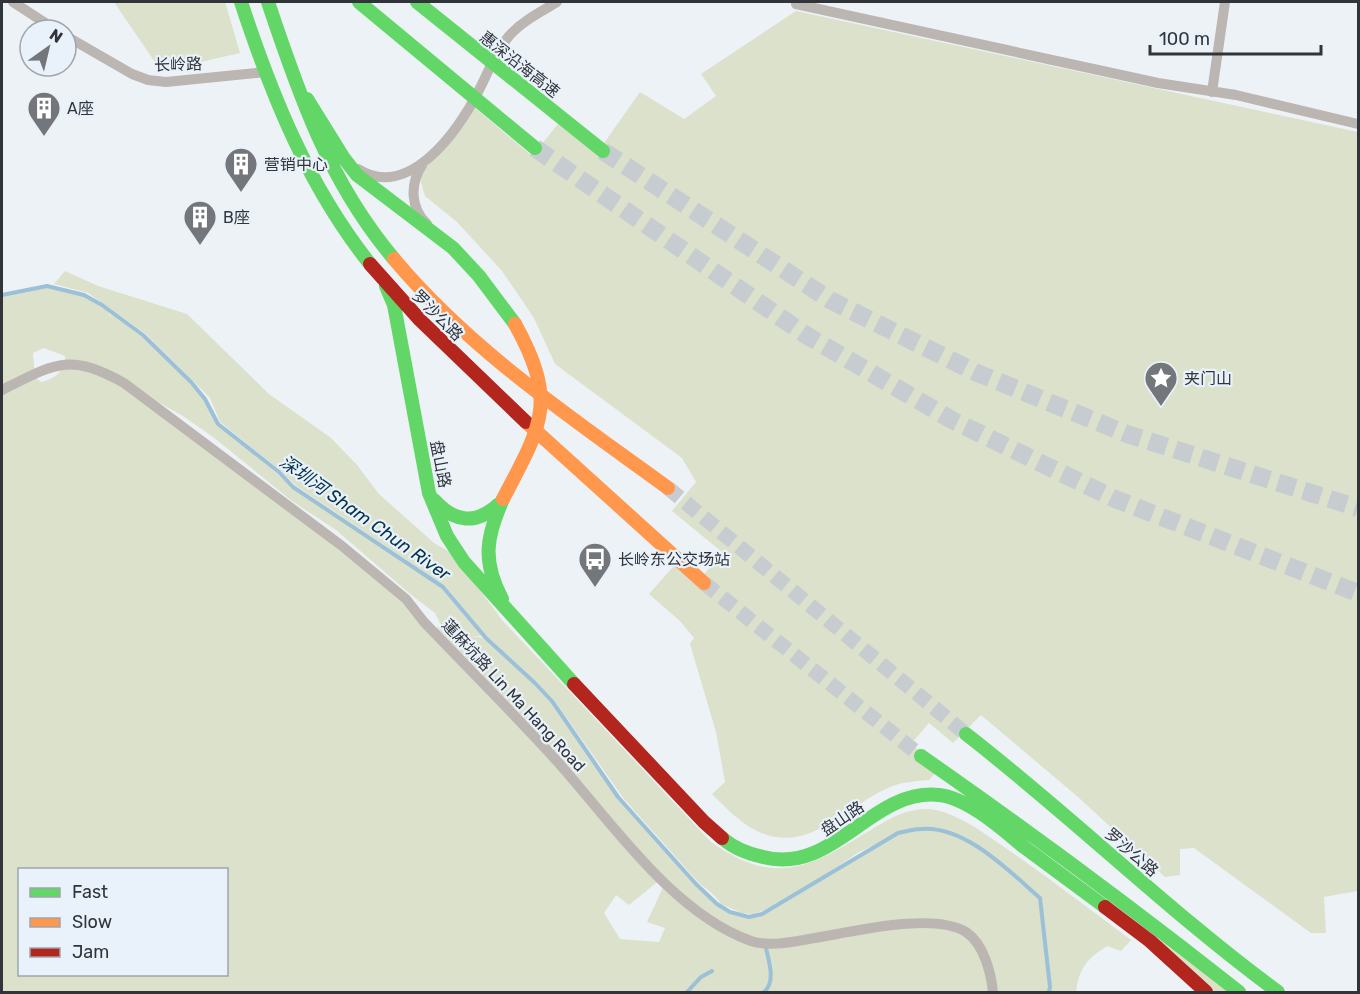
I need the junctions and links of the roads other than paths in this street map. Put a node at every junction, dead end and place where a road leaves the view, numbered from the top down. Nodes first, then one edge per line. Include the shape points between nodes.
1 (13, 2) edge
2 (241, 2) edge
3 (268, 2) edge
4 (359, 2) edge
5 (417, 2) edge
6 (557, 2) edge
7 (1226, 2) edge
8 (796, 4) dead end
9 (38, 18) edge
10 (78, 43) edge
11 (291, 71) junction
12 (265, 72) junction
13 (1212, 92) junction
14 (1359, 124) edge
15 (536, 148) tunnel mouth
16 (603, 151) tunnel mouth
17 (343, 157) junction
18 (426, 160) junction
19 (445, 241) junction
20 (384, 282) junction
21 (2, 390) edge
22 (668, 488) tunnel mouth
23 (429, 493) junction
24 (503, 499) junction
25 (704, 584) tunnel mouth
26 (522, 627) junction
27 (966, 734) tunnel mouth
28 (921, 756) tunnel mouth
29 (993, 993) edge
30 (1206, 993) edge
31 (1239, 993) edge
32 (1278, 993) edge

1 - 9 street
2 - 12 main road, 罗沙公路
3 - 11 main road, 罗沙公路
4 - 15 main road, bridge
5 - 16 main road, 惠深沿海高速, bridge
6 - 18 street via 525,21 508,37 473,102
7 - 13 street
8 - 13 street
10 - 12 street, 长岭路 via 148,80 165,82
11 - 17 main road
11 - 22 main road, 罗沙公路 via 317,137 346,194 422,294 483,349
12 - 20 main road, 罗沙公路 via 280,113 321,194
13 - 14 street
17 - 18 street via 367,174 383,178 400,175
17 - 19 main road via 364,181
18 - 19 street via 414,181 413,198 423,220
19 - 24 main road, 盘山路, bridge via 473,268 515,324 536,363 542,387 543,403 532,441
20 - 23 main road, 盘山路 via 394,305
20 - 25 main road, 罗沙公路 via 444,345
21 - 29 street, 蓮麻坑路 Lin Ma Hang Road via 42,370 69,364 92,367 124,383 298,512 406,599 549,752 627,843 662,879 721,927 752,941 783,944 911,923 943,923 967,933 978,946 987,961
23 - 24 main road via 445,512 461,519 486,516
23 - 26 main road, 盘山路 via 455,550
24 - 26 main road, 盘山路 via 487,539 488,563 498,592
26 - 30 main road, 盘山路 via 704,822 742,852 773,860 807,857 842,840 906,797 941,794 973,808 1120,918
27 - 32 main road, 罗沙公路
28 - 31 main road via 1139,913

